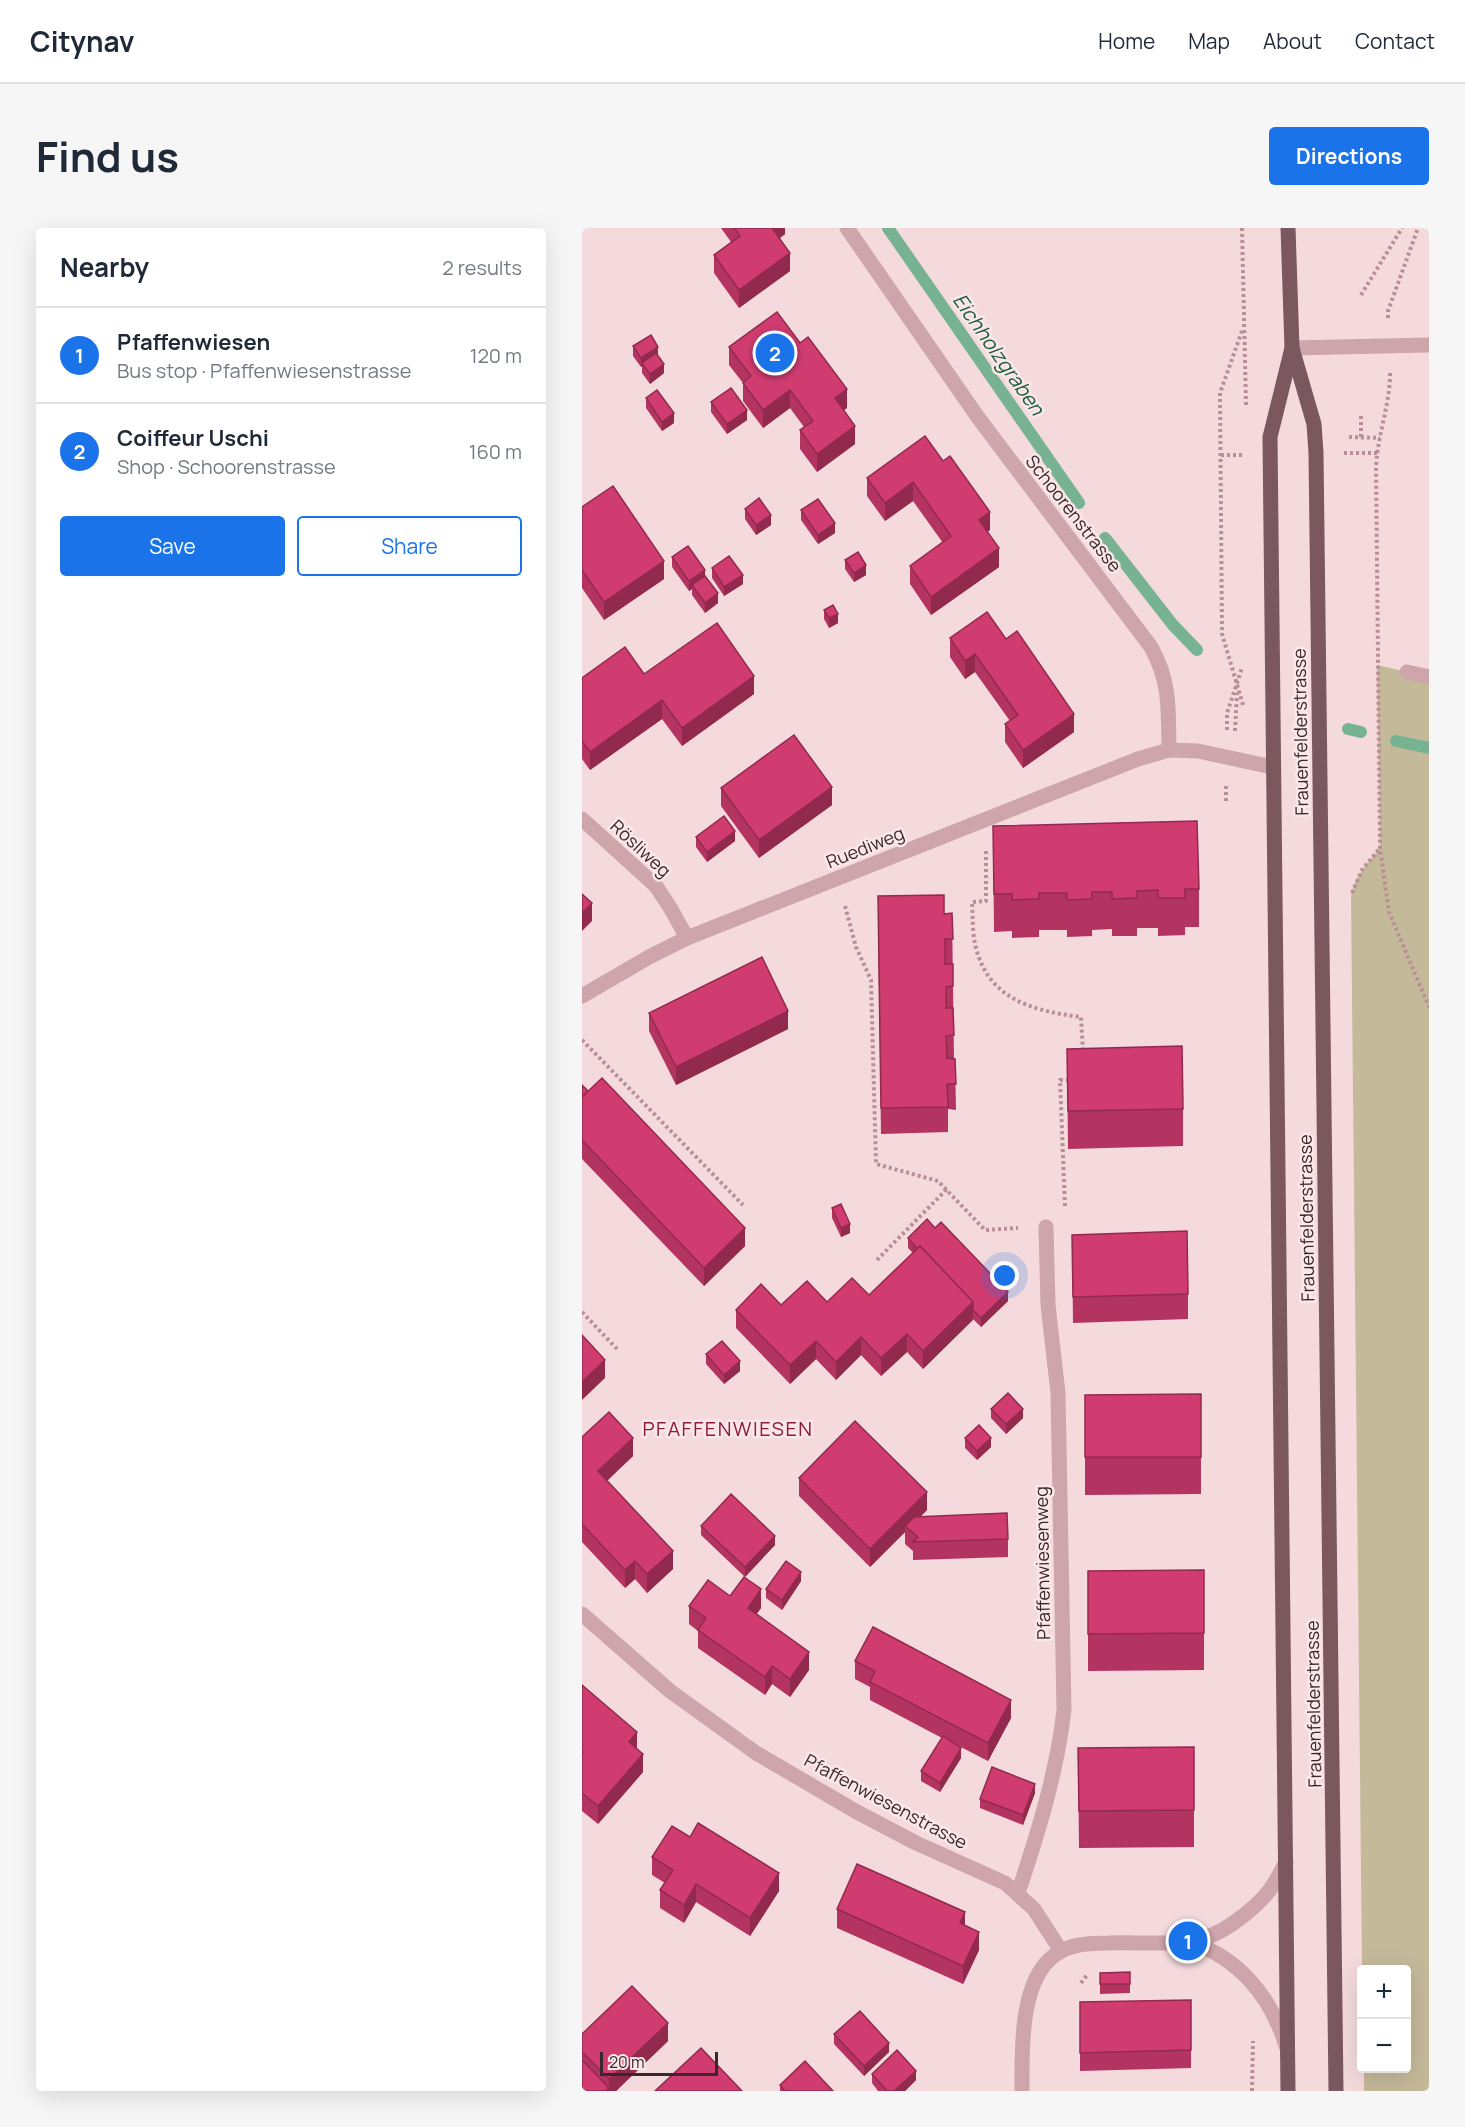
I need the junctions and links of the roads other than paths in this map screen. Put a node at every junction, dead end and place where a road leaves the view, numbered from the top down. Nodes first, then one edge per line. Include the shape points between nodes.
1 (847, 228) edge
2 (1288, 228) edge
3 (1429, 345) edge
4 (1292, 348) junction
5 (1407, 672) dead end
6 (1429, 677) edge
7 (1169, 750) junction
8 (1272, 767) junction
9 (582, 819) edge
10 (687, 938) junction
11 (582, 996) edge
12 (1046, 1227) road end
13 (582, 1614) edge
14 (1286, 1862) junction
15 (1018, 1893) junction
16 (1188, 1941) junction
17 (1061, 1950) junction
18 (1288, 2050) junction
19 (1022, 2091) edge
20 (1288, 2091) edge
21 (1336, 2091) edge

1 - 7 street, Schoorenstrasse via 977,416 1151,646 1168,690
2 - 4 main road, Frauenfelderstrasse
3 - 4 street
4 - 8 main road, Frauenfelderstrasse via 1269,437
4 - 21 main road, Frauenfelderstrasse via 1314,424 1316,445
5 - 6 street
7 - 8 street via 1188,749
7 - 10 street, Ruediweg
8 - 14 main road, Frauenfelderstrasse
9 - 10 street, Rösliweg via 656,886
10 - 11 street, Ruediweg
12 - 15 street, Pfaffenwiesenweg via 1048,1305 1058,1393 1064,1710 1055,1761
13 - 15 street, Pfaffenwiesenstrasse via 670,1691 756,1753 857,1812 998,1879
14 - 16 street via 1274,1884 1237,1920 1215,1934
14 - 18 main road, Frauenfelderstrasse
15 - 17 street, Pfaffenwiesenstrasse via 1034,1909
16 - 17 street via 1083,1943
16 - 18 street via 1216,1951 1257,1989 1273,2012
17 - 19 street via 1040,1972 1029,2001
18 - 20 main road, Frauenfelderstrasse

